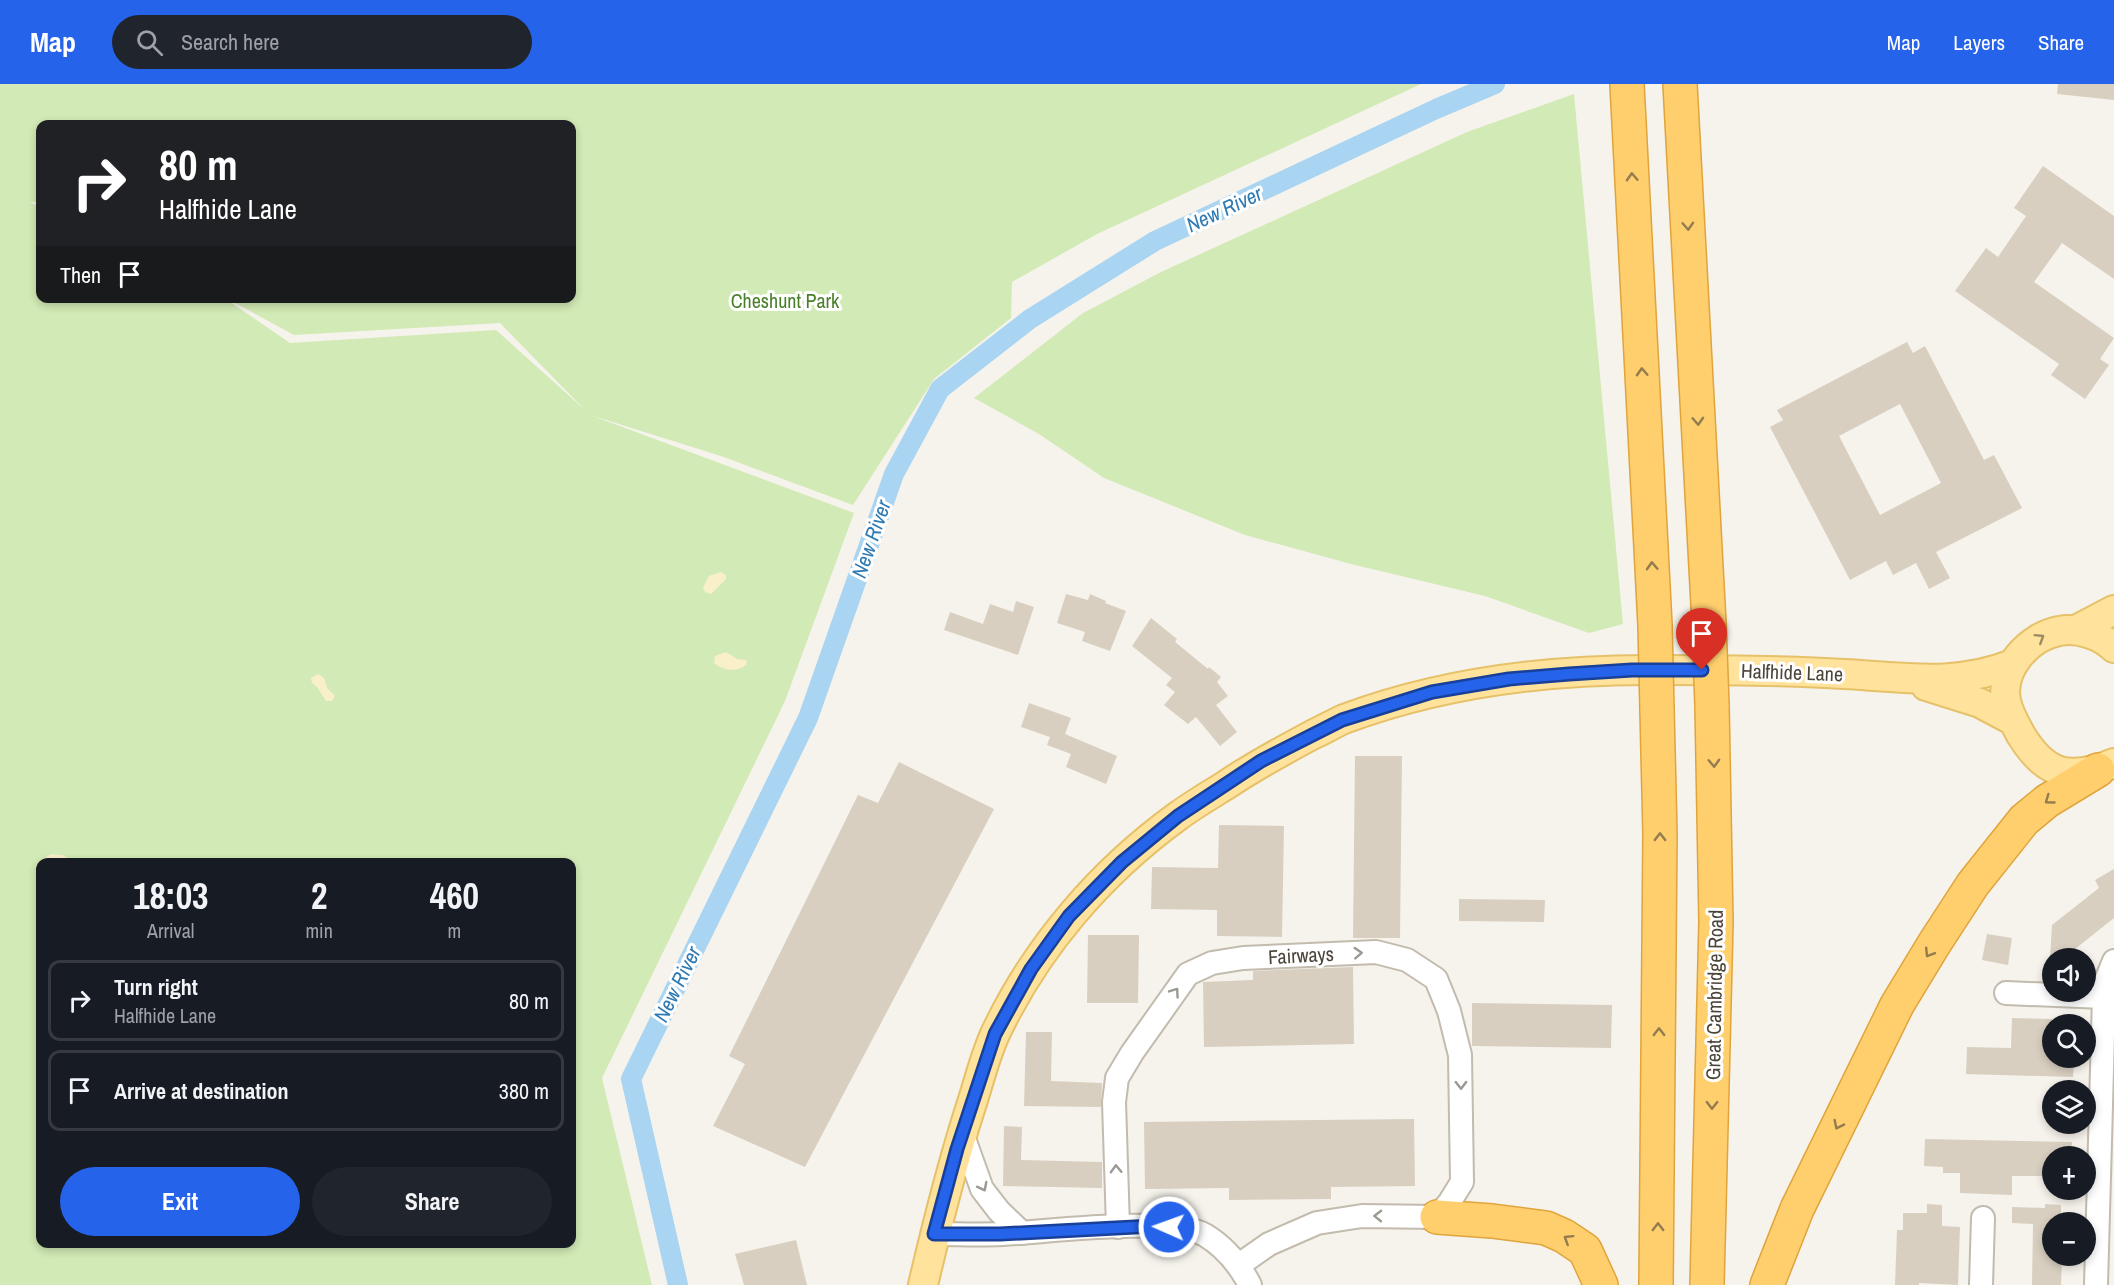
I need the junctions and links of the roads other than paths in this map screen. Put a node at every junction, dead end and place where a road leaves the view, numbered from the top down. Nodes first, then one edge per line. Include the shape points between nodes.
1 (1627, 84) edge
2 (1680, 84) edge
3 (2114, 610) edge
4 (2076, 630) junction
5 (2114, 648) edge
6 (2013, 664) junction
7 (1907, 680) junction
8 (2012, 720) junction
9 (2106, 767) edge
10 (2114, 961) edge
11 (2006, 993) dead end
12 (2104, 997) junction
13 (963, 1133) junction
14 (1437, 1217) junction
15 (1983, 1218) dead end
16 (1118, 1227) junction
17 (1022, 1233) junction
18 (934, 1234) junction
19 (1239, 1265) junction
20 (923, 1285) edge
21 (1250, 1285) edge
22 (1601, 1285) edge
23 (1656, 1285) edge
24 (1707, 1285) edge
25 (1767, 1285) edge
26 (1981, 1285) edge
27 (2096, 1285) edge

23 -> 1 highway, bridge via 1658,710
2 -> 24 highway, Great Cambridge Road, bridge via 1712,705 1716,922
3 - 4 main road
4 - 5 main road
6 -> 4 main road via 2047,633
6 - 7 main road, Halfhide Lane via 1978,675
6 - 8 main road via 2006,700
7 - 8 main road, Halfhide Lane via 1980,704
7 - 13 main road, Halfhide Lane via 1749,670 1569,674 1432,692 1342,720 1261,761 1178,816 1122,862 1069,916 1031,969 995,1034
8 - 9 main road via 2031,753 2054,770 2073,773
9 -> 25 highway via 2052,797 2024,820 1973,884 1897,1005 1797,1209
10 - 12 street
11 - 12 street
12 - 27 street
13 -> 17 street via 982,1189
13 - 18 main road, Halfhide Lane
16 -> 14 street, Fairways via 1114,1102 1117,1078 1188,974 1212,963 1243,958 1376,952 1407,960 1436,979 1460,1055 1461,1182
14 -> 19 street via 1362,1216 1317,1223 1269,1244
22 -> 14 highway via 1585,1250 1546,1228
15 - 26 street
16 - 17 street
16 - 19 street via 1154,1226 1203,1234
17 - 18 street
18 - 20 main road, Halfhide Lane
19 - 21 street

